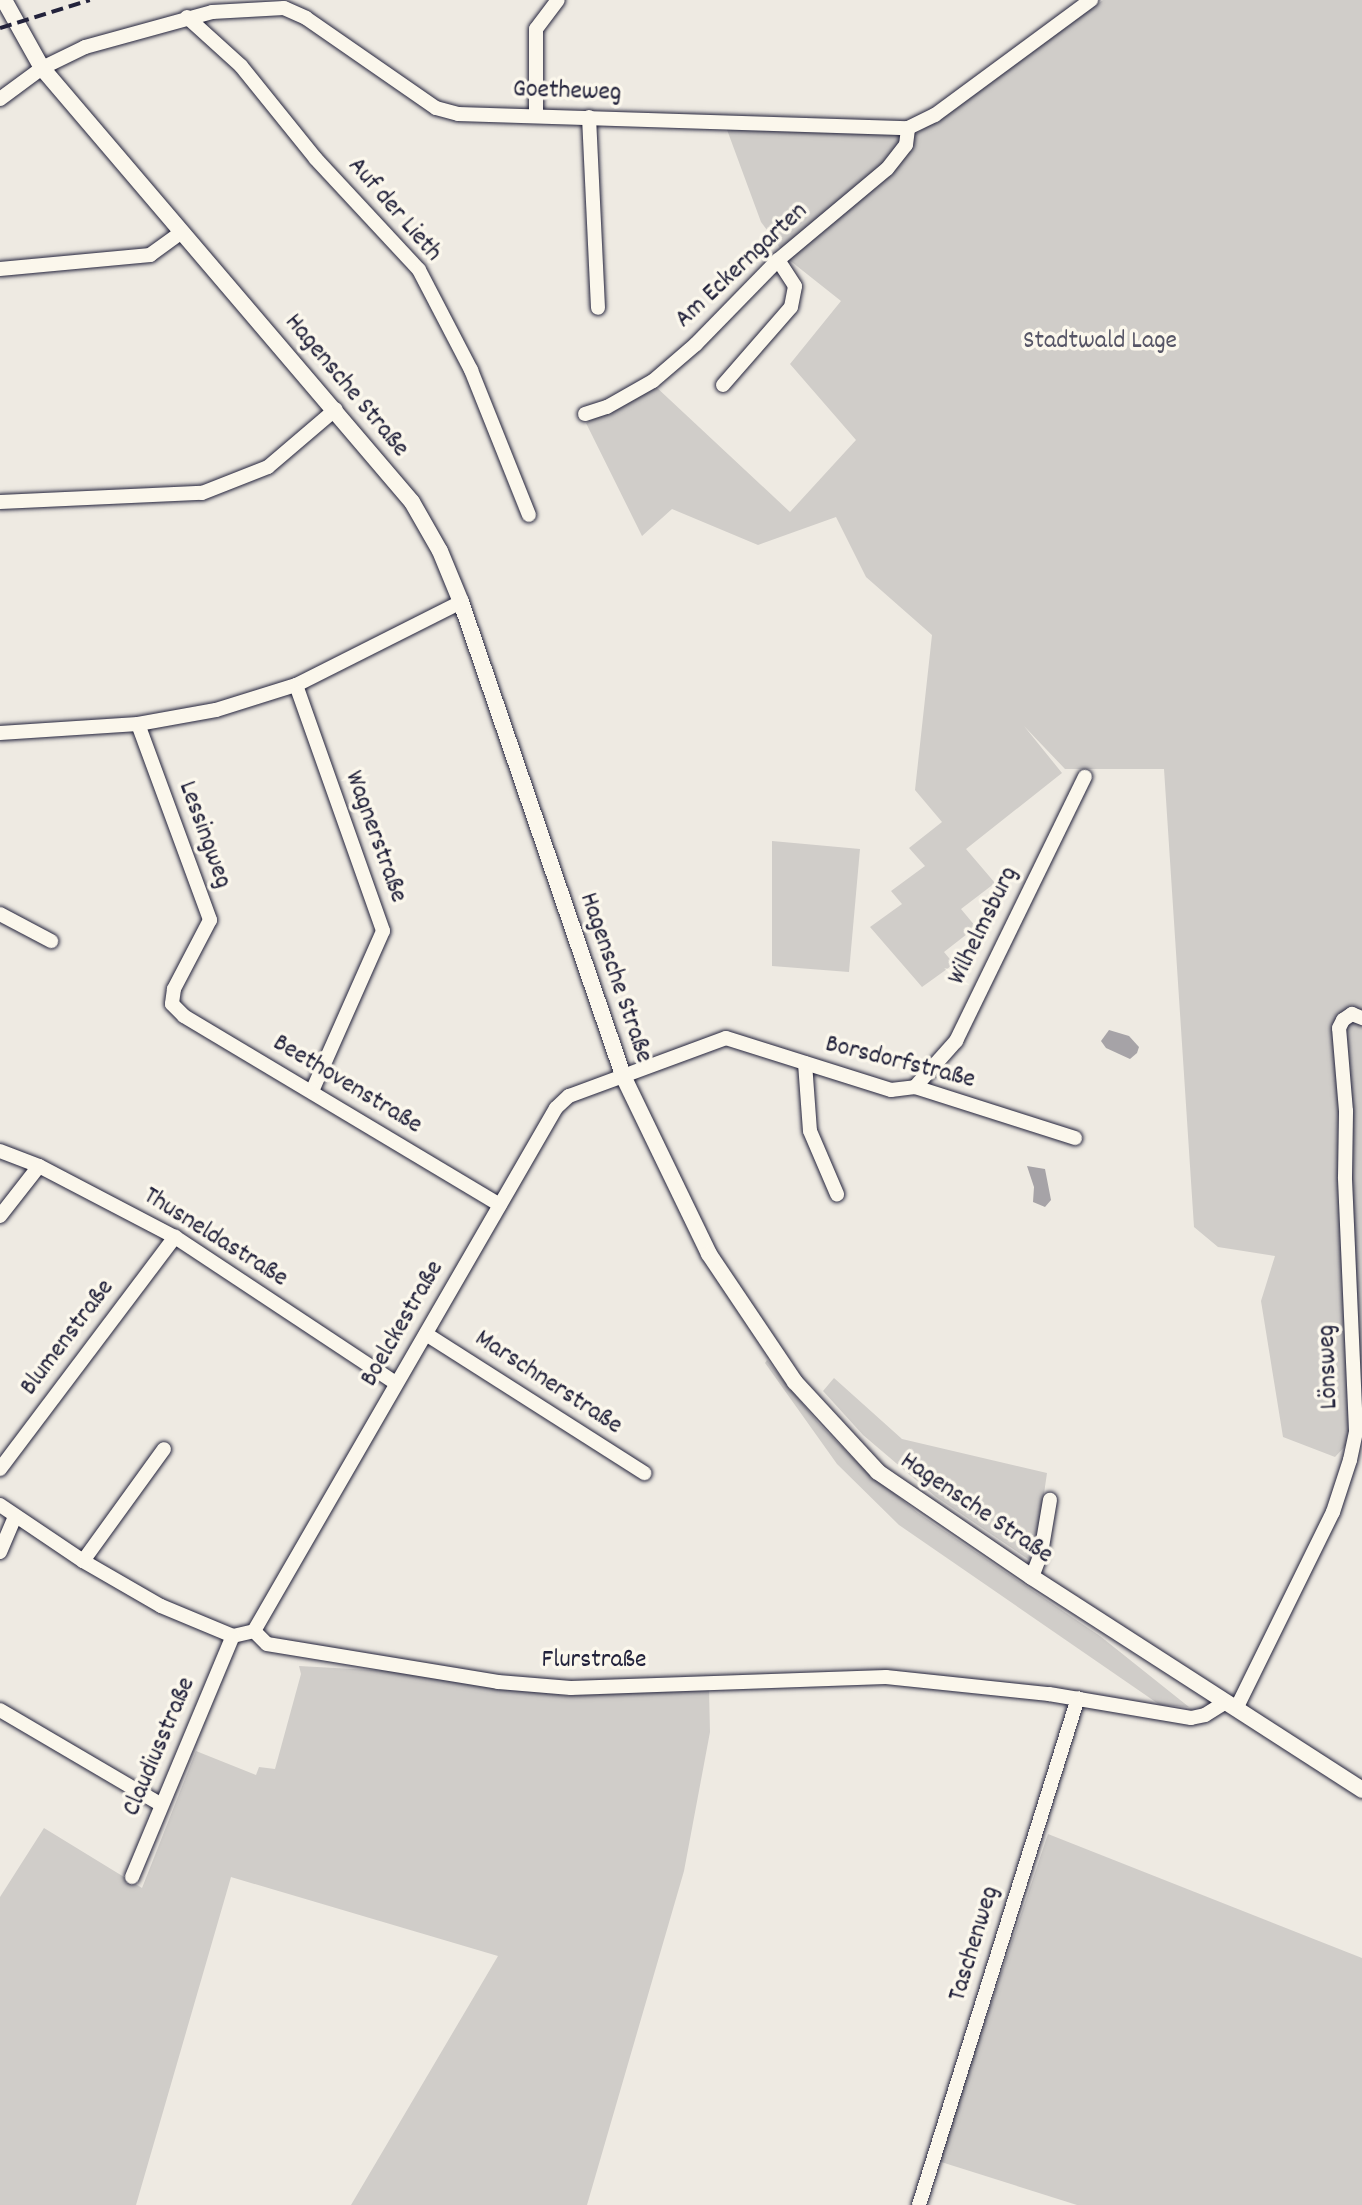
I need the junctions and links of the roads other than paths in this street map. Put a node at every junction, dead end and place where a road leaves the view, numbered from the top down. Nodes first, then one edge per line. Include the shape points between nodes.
1 (558, 0) edge
2 (1091, 0) edge
3 (8, 7) edge
4 (187, 17) junction
5 (42, 68) junction
6 (0, 99) edge
7 (536, 115) junction
8 (589, 117) junction
9 (908, 128) junction
10 (182, 232) junction
11 (778, 260) junction
12 (0, 269) edge
13 (598, 308) dead end
14 (723, 385) dead end
15 (336, 409) junction
16 (585, 414) dead end
17 (0, 502) edge
18 (529, 515) dead end
19 (461, 602) junction
20 (296, 685) junction
21 (138, 724) junction
22 (0, 733) edge
23 (1085, 777) dead end
24 (0, 915) edge
25 (51, 941) dead end
26 (172, 1004) joint
27 (1362, 1018) edge
28 (805, 1063) junction
29 (624, 1078) junction
30 (915, 1087) junction
31 (312, 1091) junction
32 (1075, 1138) dead end
33 (0, 1151) edge
34 (39, 1166) junction
35 (837, 1194) dead end
36 (500, 1205) junction
37 (0, 1216) edge
38 (175, 1237) junction
39 (426, 1334) junction
40 (396, 1383) junction
41 (164, 1449) dead end
42 (0, 1469) edge
43 (644, 1473) dead end
44 (1050, 1500) dead end
45 (0, 1505) edge
46 (15, 1517) junction
47 (0, 1552) edge
48 (83, 1561) junction
49 (1032, 1577) junction
50 (254, 1631) junction
51 (233, 1636) junction
52 (1078, 1698) junction
53 (1231, 1706) junction
54 (0, 1710) edge
55 (1362, 1790) edge
56 (160, 1804) junction
57 (132, 1877) dead end
58 (919, 2205) edge

1 - 7 street via 536,29
2 - 9 street via 935,115
3 - 5 street, Hagensche Straße
4 - 5 street, Goetheweg via 85,47
4 - 7 street, Goetheweg via 284,8 436,108 458,114
4 - 18 street, Auf der Lieth via 241,66 316,159 419,270 471,370
5 - 6 street, Goetheweg
5 - 10 street, Hagensche Straße
7 - 8 street, Goetheweg
8 - 9 street, Goetheweg
8 - 13 street
9 - 11 street, Am Eckerngarten via 906,145 887,169
10 - 12 street via 150,255
10 - 15 street, Hagensche Straße
11 - 14 street via 795,286 791,307
11 - 16 street, Am Eckerngarten via 653,381
15 - 17 street via 268,467 202,493
15 - 19 street, Hagensche Straße via 412,502
19 - 20 street
19 - 29 street, Hagensche Straße
20 - 21 street via 216,710
20 - 31 street, Wagnerstraße via 383,931
21 - 22 street
21 - 26 street, Lessingweg via 210,920 174,989
23 - 30 street, Wilhelmsburg via 956,1041
24 - 25 street
26 - 31 street, Beethovenstraße
27 - 53 street, Lönsweg via 1352,1014 1339,1028 1356,1431 1333,1512
28 - 29 street, Borsdorfstraße via 726,1038
28 - 30 street, Borsdorfstraße via 891,1090
28 - 35 street via 810,1131
29 - 36 street, Boelckestraße via 562,1101
29 - 49 street, Hagensche Straße via 709,1254 811,1402 878,1472
30 - 32 street, Borsdorfstraße
31 - 36 street, Beethovenstraße
33 - 34 street, Thusneldastraße
34 - 37 street
34 - 38 street, Thusneldastraße
36 - 39 street, Boelckestraße
38 - 40 street, Thusneldastraße
38 - 42 street, Blumenstraße
39 - 40 street, Boelckestraße
39 - 43 street, Marschnerstraße
40 - 50 street, Boelckestraße
41 - 48 street
44 - 49 street
45 - 46 street
46 - 47 street
46 - 48 street
48 - 51 street via 161,1606
49 - 53 street, Hagensche Straße
50 - 51 street
50 - 52 street, Flurstraße via 267,1644 498,1682 571,1688 886,1677
51 - 56 street, Claudiusstraße
52 - 53 street, Flurstraße via 1191,1718
52 - 58 street, Taschenweg
53 - 55 street, Hagensche Straße
54 - 56 street
56 - 57 street, Claudiusstraße

